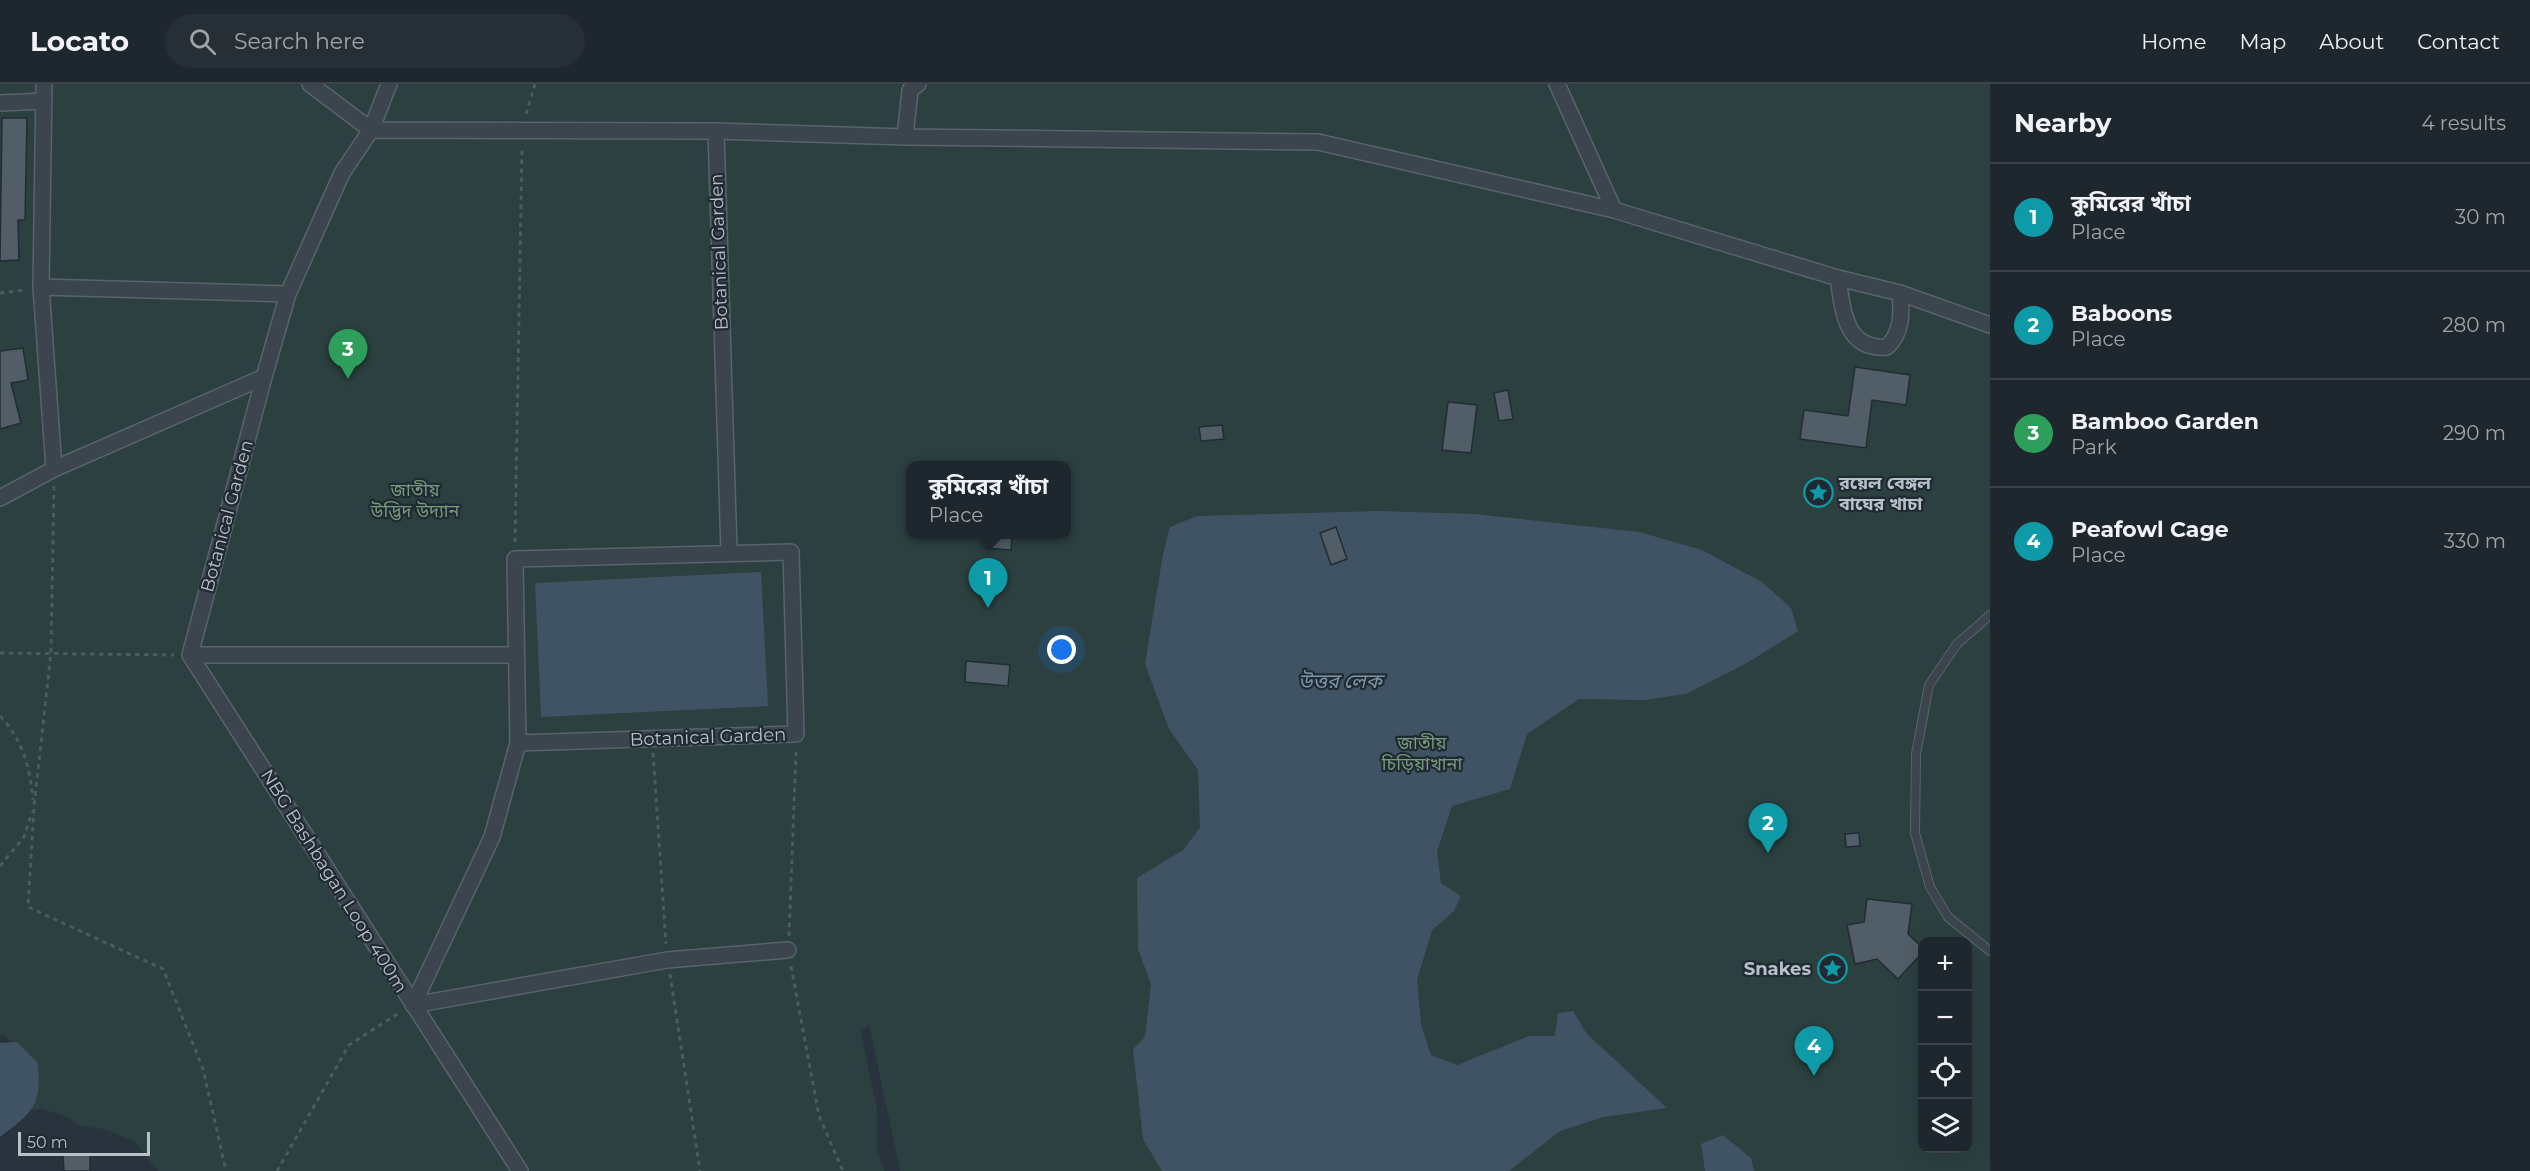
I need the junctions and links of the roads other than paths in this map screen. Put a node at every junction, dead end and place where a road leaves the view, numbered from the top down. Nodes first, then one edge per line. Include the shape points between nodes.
1 (44, 84) edge
2 (310, 84) edge
3 (389, 84) edge
4 (1557, 84) edge
5 (910, 86) edge
6 (44, 101) junction
7 (0, 103) edge
8 (371, 130) junction
9 (716, 131) junction
10 (905, 137) junction
11 (1614, 210) junction
12 (1838, 278) junction
13 (41, 287) junction
14 (1900, 293) junction
15 (288, 294) junction
16 (1990, 325) edge
17 (264, 377) junction
18 (54, 469) junction
19 (0, 498) edge
20 (729, 552) junction
21 (1990, 615) edge
22 (190, 655) junction
23 (517, 655) junction
24 (518, 743) junction
25 (788, 950) dead end
26 (1990, 951) edge
27 (412, 1005) junction
28 (520, 1171) edge

1 - 6 street
2 - 8 street
3 - 8 street, Botanical Garden
4 - 11 street
5 - 10 street
6 - 7 street
6 - 13 street
8 - 9 street
8 - 15 street, Botanical Garden via 342,173
9 - 10 street
9 - 20 street, Botanical Garden
10 - 11 street via 1318,142
11 - 12 street
12 - 14 street
12 - 14 street via 1849,329 1870,349 1887,348 1896,339 1902,311
13 - 15 street
13 - 18 street
14 - 16 street
15 - 17 street, Botanical Garden
17 - 18 street
17 - 22 street, Botanical Garden
18 - 19 street
20 - 23 street, Botanical Garden via 515,559
20 - 24 street, Botanical Garden via 791,552 796,734
21 - 26 lane via 1957,644 1929,685 1916,754 1915,833 1930,886 1948,917
22 - 23 street
22 - 27 street, NBG Bashbagan Loop 400m
23 - 24 street, NBG Bashbagan Loop 400m
24 - 27 street, NBG Bashbagan Loop 400m via 492,837
25 - 27 street via 668,960
27 - 28 street

